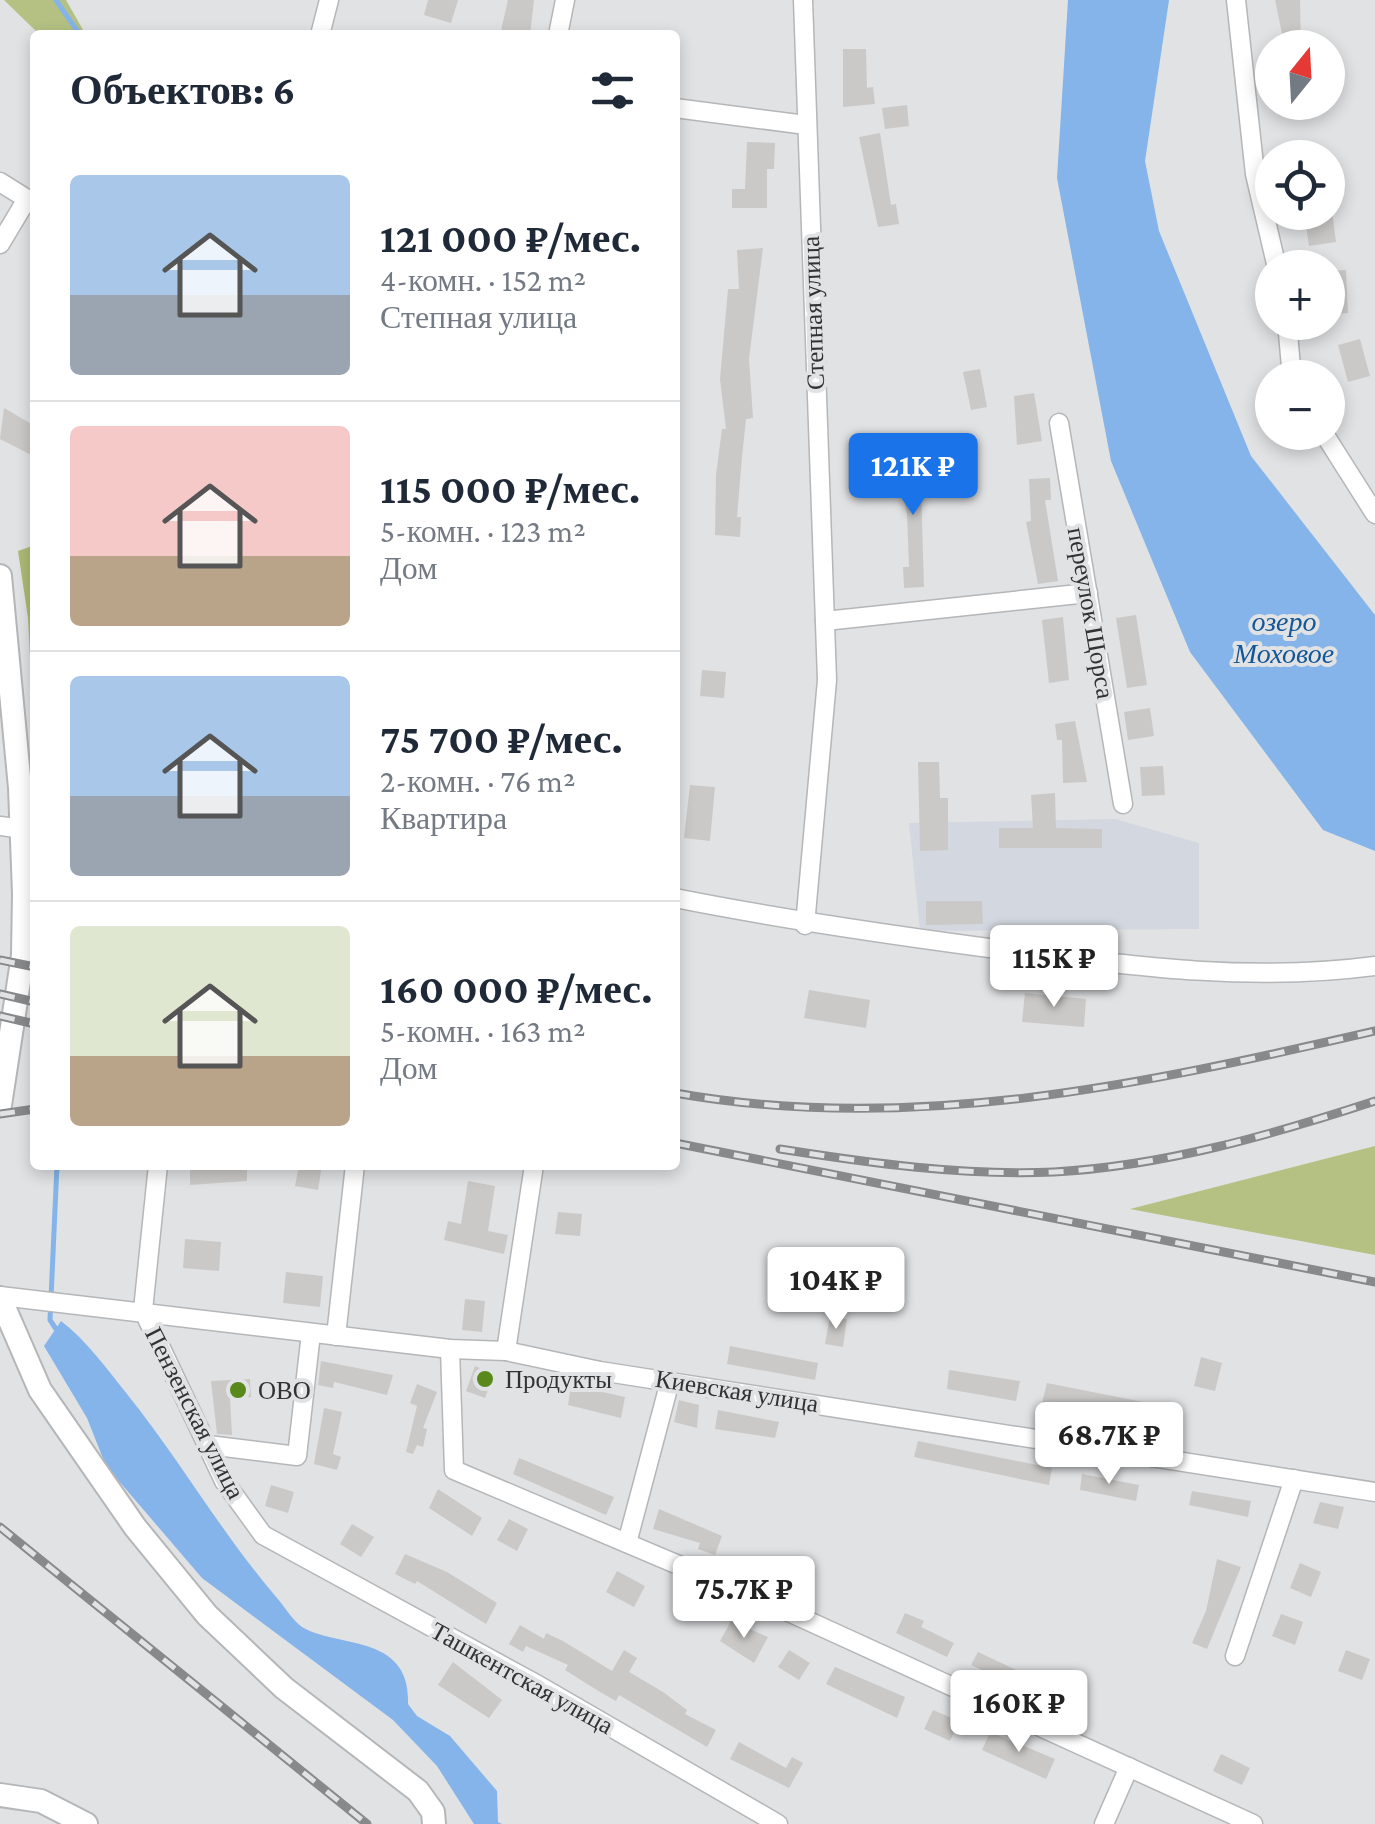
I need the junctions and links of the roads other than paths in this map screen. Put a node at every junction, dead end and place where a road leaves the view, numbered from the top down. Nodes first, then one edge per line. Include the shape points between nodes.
1 (328, 0) edge
2 (565, 0) edge
3 (803, 0) edge
4 (1236, 0) edge
5 (321, 30) edge
6 (559, 30) edge
7 (680, 109) edge
8 (806, 125) junction
9 (0, 182) edge
10 (0, 244) edge
11 (1273, 250) edge
12 (1060, 423) dead end
13 (1334, 450) edge
14 (1375, 514) edge
15 (2, 590) edge
16 (1088, 593) junction
17 (825, 621) junction
18 (8, 739) edge
19 (28, 790) edge
20 (1123, 804) dead end
21 (11, 827) edge
22 (680, 899) edge
23 (805, 925) junction
24 (1375, 966) edge
25 (0, 1105) edge
26 (157, 1170) edge
27 (353, 1170) edge
28 (533, 1170) edge
29 (0, 1297) edge
30 (143, 1310) junction
31 (311, 1332) junction
32 (336, 1336) junction
33 (450, 1349) junction
34 (506, 1350) junction
35 (670, 1381) junction
36 (208, 1446) junction
37 (1294, 1479) junction
38 (1375, 1492) edge
39 (262, 1536) joint
40 (627, 1543) junction
41 (1235, 1656) dead end
42 (1128, 1767) junction
43 (0, 1795) edge
44 (86, 1824) edge
45 (434, 1824) edge
46 (778, 1824) edge
47 (1104, 1824) edge
48 (1253, 1824) edge

1 - 5 street
2 - 6 street
3 - 8 street, Степная улица
4 - 11 street via 1256,174
7 - 8 street
8 - 17 street, Степная улица
9 - 10 street via 28,199
12 - 16 street, переулок Щорса
13 - 14 street
15 - 18 main road
16 - 17 street
16 - 20 street, переулок Щорса
17 - 23 street, Степная улица via 827,680
18 - 19 main road
19 - 21 main road
21 - 25 main road via 22,955
22 - 23 street
23 - 24 street via 1177,972 1324,973
26 - 30 street, Пензенская улица
27 - 32 street
28 - 34 street
29 - 30 street, Киевская улица
29 - 45 main road via 40,1390 135,1527 207,1615 284,1688 418,1792 434,1812
30 - 31 street, Киевская улица
30 - 36 street, Пензенская улица
31 - 32 street, Киевская улица
31 - 36 street via 297,1456
32 - 33 street, Киевская улица
33 - 34 street, Киевская улица
33 - 40 street via 454,1470
34 - 35 street, Киевская улица
35 - 37 street, Киевская улица
35 - 40 street
36 - 39 street, Пензенская улица
37 - 38 street, Киевская улица
37 - 41 street
39 - 46 street, Ташкентская улица
40 - 42 street
42 - 47 street
42 - 48 street
43 - 44 main road via 40,1801

